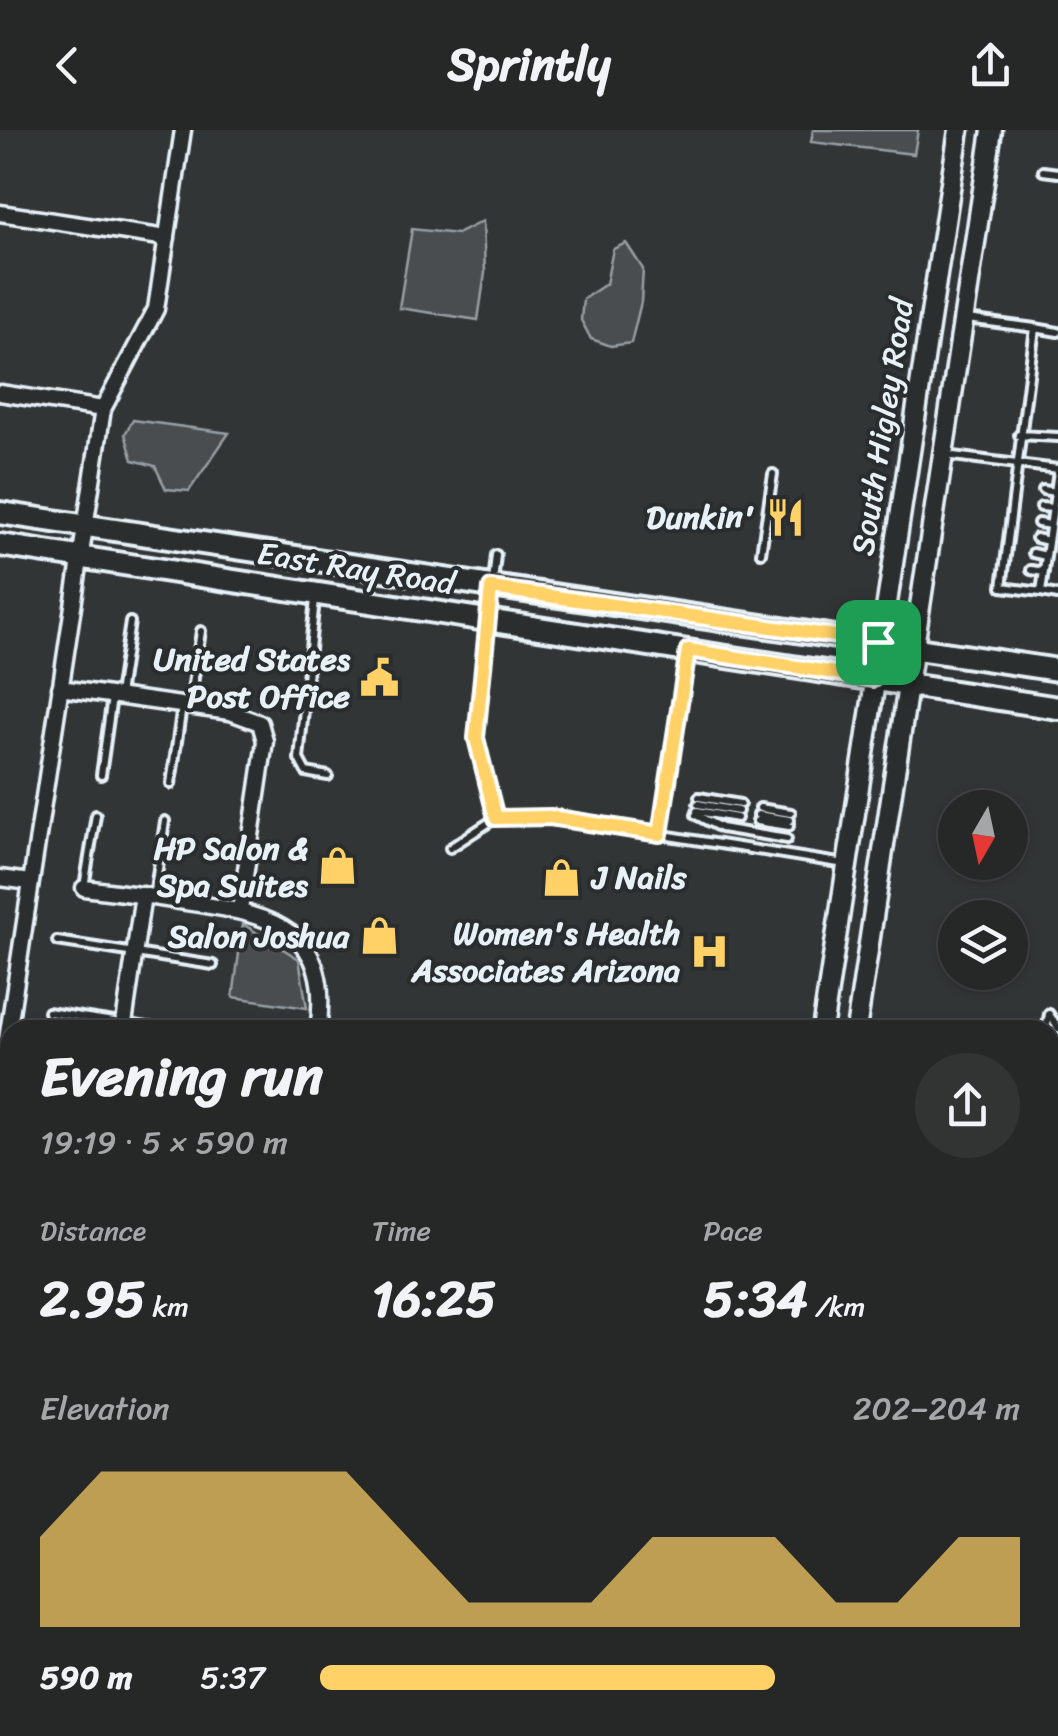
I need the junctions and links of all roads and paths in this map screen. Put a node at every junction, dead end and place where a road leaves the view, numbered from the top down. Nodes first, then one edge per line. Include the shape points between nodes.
1 (184, 130) edge
2 (959, 130) edge
3 (992, 130) edge
4 (1043, 171) dead end
5 (1058, 173) edge
6 (0, 213) edge
7 (167, 238) junction
8 (932, 310) junction
9 (966, 318) junction
10 (1035, 328) junction
11 (1058, 332) edge
12 (0, 393) edge
13 (103, 409) junction
14 (1019, 435) junction
15 (1058, 437) edge
16 (945, 454) junction
17 (1017, 463) junction
18 (1058, 470) edge
19 (773, 474) dead end
20 (1018, 485) junction
21 (1030, 488) dead end
22 (1043, 490) dead end
23 (1055, 492) junction
24 (1014, 503) junction
25 (1028, 505) dead end
26 (1040, 507) dead end
27 (1053, 508) junction
28 (0, 513) edge
29 (1012, 519) junction
30 (1025, 521) dead end
31 (1038, 523) dead end
32 (1050, 525) junction
33 (86, 526) junction
34 (1010, 536) junction
35 (1022, 537) dead end
36 (1036, 538) dead end
37 (1048, 541) junction
38 (0, 545) edge
39 (1008, 550) junction
40 (1020, 552) dead end
41 (761, 553) dead end
42 (496, 554) dead end
43 (1033, 554) dead end
44 (1046, 556) junction
45 (82, 557) junction
46 (1005, 567) junction
47 (1018, 568) dead end
48 (1030, 570) dead end
49 (1044, 572) junction
50 (491, 588) junction
51 (1041, 592) junction
52 (316, 593) junction
53 (1058, 595) edge
54 (487, 618) junction
55 (130, 622) dead end
56 (201, 631) dead end
57 (878, 642) junction
58 (915, 648) junction
59 (688, 650) junction
60 (1058, 670) edge
61 (873, 679) junction
62 (910, 684) junction
63 (60, 688) junction
64 (116, 696) junction
65 (186, 706) junction
66 (1058, 708) edge
67 (102, 775) dead end
68 (328, 776) dead end
69 (170, 784) dead end
70 (697, 807) junction
71 (96, 814) dead end
72 (496, 818) junction
73 (790, 820) joint
74 (165, 821) dead end
75 (660, 834) junction
76 (787, 839) dead end
77 (450, 848) dead end
78 (846, 864) junction
79 (0, 878) edge
80 (30, 882) junction
81 (84, 888) joint
82 (148, 896) junction
83 (240, 910) junction
84 (57, 941) dead end
85 (135, 953) junction
86 (213, 965) dead end
87 (48, 1012) dead end
88 (6, 1020) edge
89 (89, 1020) edge
90 (125, 1020) edge
91 (319, 1020) edge
92 (823, 1020) edge
93 (858, 1020) edge

1 - 7 street
2 - 8 main road, South Higley Road
3 - 9 main road, South Higley Road
4 - 5 lane
6 - 7 street
7 - 13 street via 153,317
8 - 9 main road
8 - 57 main road, South Higley Road
9 - 10 lane
9 - 16 main road, South Higley Road
10 - 11 lane
10 - 14 lane
12 - 13 street
13 - 33 street
14 - 15 lane
14 - 17 lane
16 - 17 lane
16 - 58 main road, South Higley Road
17 - 18 lane
17 - 20 lane
18 - 23 lane
19 - 41 lane
20 - 21 lane
20 - 24 lane
22 - 23 lane
23 - 27 lane
24 - 25 lane
24 - 29 lane
26 - 27 lane
27 - 32 lane
28 - 33 main road, East Ray Road
29 - 30 lane
29 - 34 lane
31 - 32 lane
32 - 37 lane
33 - 45 street
33 - 50 main road, East Ray Road
34 - 35 lane
34 - 39 lane
36 - 37 lane
37 - 44 lane
38 - 45 main road, East Ray Road
39 - 40 lane
39 - 46 lane
42 - 50 lane
43 - 44 lane
44 - 49 lane
45 - 52 main road, East Ray Road
45 - 63 street
46 - 47 lane
46 - 51 lane via 1002,587
48 - 49 lane
49 - 51 lane
50 - 54 lane
50 - 57 main road, East Ray Road
51 - 53 lane
52 - 54 main road, East Ray Road
52 - 68 lane via 299,759 306,772
54 - 59 main road, East Ray Road
54 - 72 lane via 476,738
55 - 64 lane
56 - 65 lane
57 - 58 main road, East Ray Road
57 - 61 main road, South Higley Road
58 - 60 main road, East Ray Road
58 - 62 main road, South Higley Road
59 - 61 main road, East Ray Road
59 - 75 lane
61 - 62 main road, East Ray Road
61 - 78 main road, South Higley Road
62 - 66 main road, East Ray Road
62 - 93 main road, South Higley Road
63 - 64 street
63 - 80 street
64 - 65 street
64 - 67 lane
65 - 69 lane
65 - 83 street via 250,716 262,726
70 - 70 lane via 738,811
70 - 76 lane via 722,828
71 - 81 lane
72 - 75 lane via 550,817
72 - 77 lane
73 - 73 lane via 758,815
74 - 82 lane
75 - 78 lane
78 - 92 main road, South Higley Road
79 - 80 street
80 - 88 street
81 - 82 street
82 - 83 street
82 - 85 street
83 - 91 street via 281,924 299,940 315,966
84 - 85 lane
85 - 86 lane
85 - 90 street
87 - 89 lane

